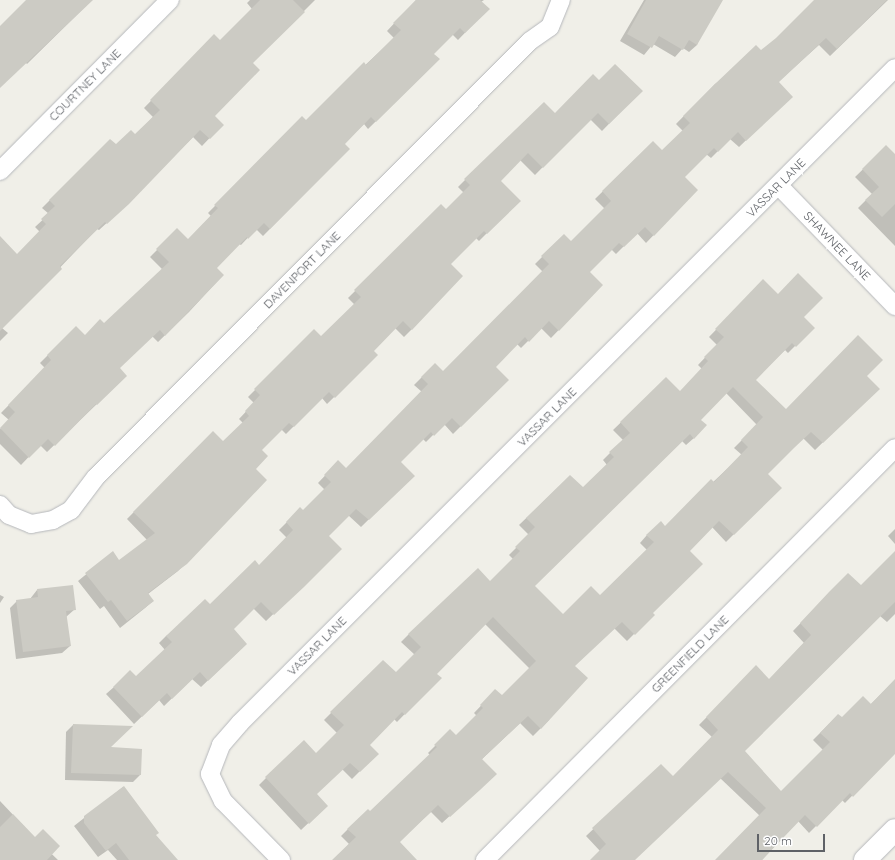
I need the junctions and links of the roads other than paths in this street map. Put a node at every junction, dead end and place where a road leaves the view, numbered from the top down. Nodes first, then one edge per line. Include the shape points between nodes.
1 (170, 0) edge
2 (561, 0) edge
3 (895, 68) edge
4 (0, 171) edge
5 (779, 186) junction
6 (895, 306) edge
7 (895, 448) edge
8 (0, 505) edge
9 (895, 830) edge
10 (281, 860) edge
11 (485, 860) edge
12 (865, 860) edge

1 - 4 street, COURTNEY LANE
2 - 8 street, DAVENPORT LANE via 550,27 530,41 96,477 71,510 52,520 31,524 9,515
3 - 5 street, VASSAR LANE
5 - 6 street, SHAWNEE LANE
5 - 10 street, VASSAR LANE via 240,723 221,745 210,774 223,801
7 - 11 street, GREENFIELD LANE
9 - 12 street

